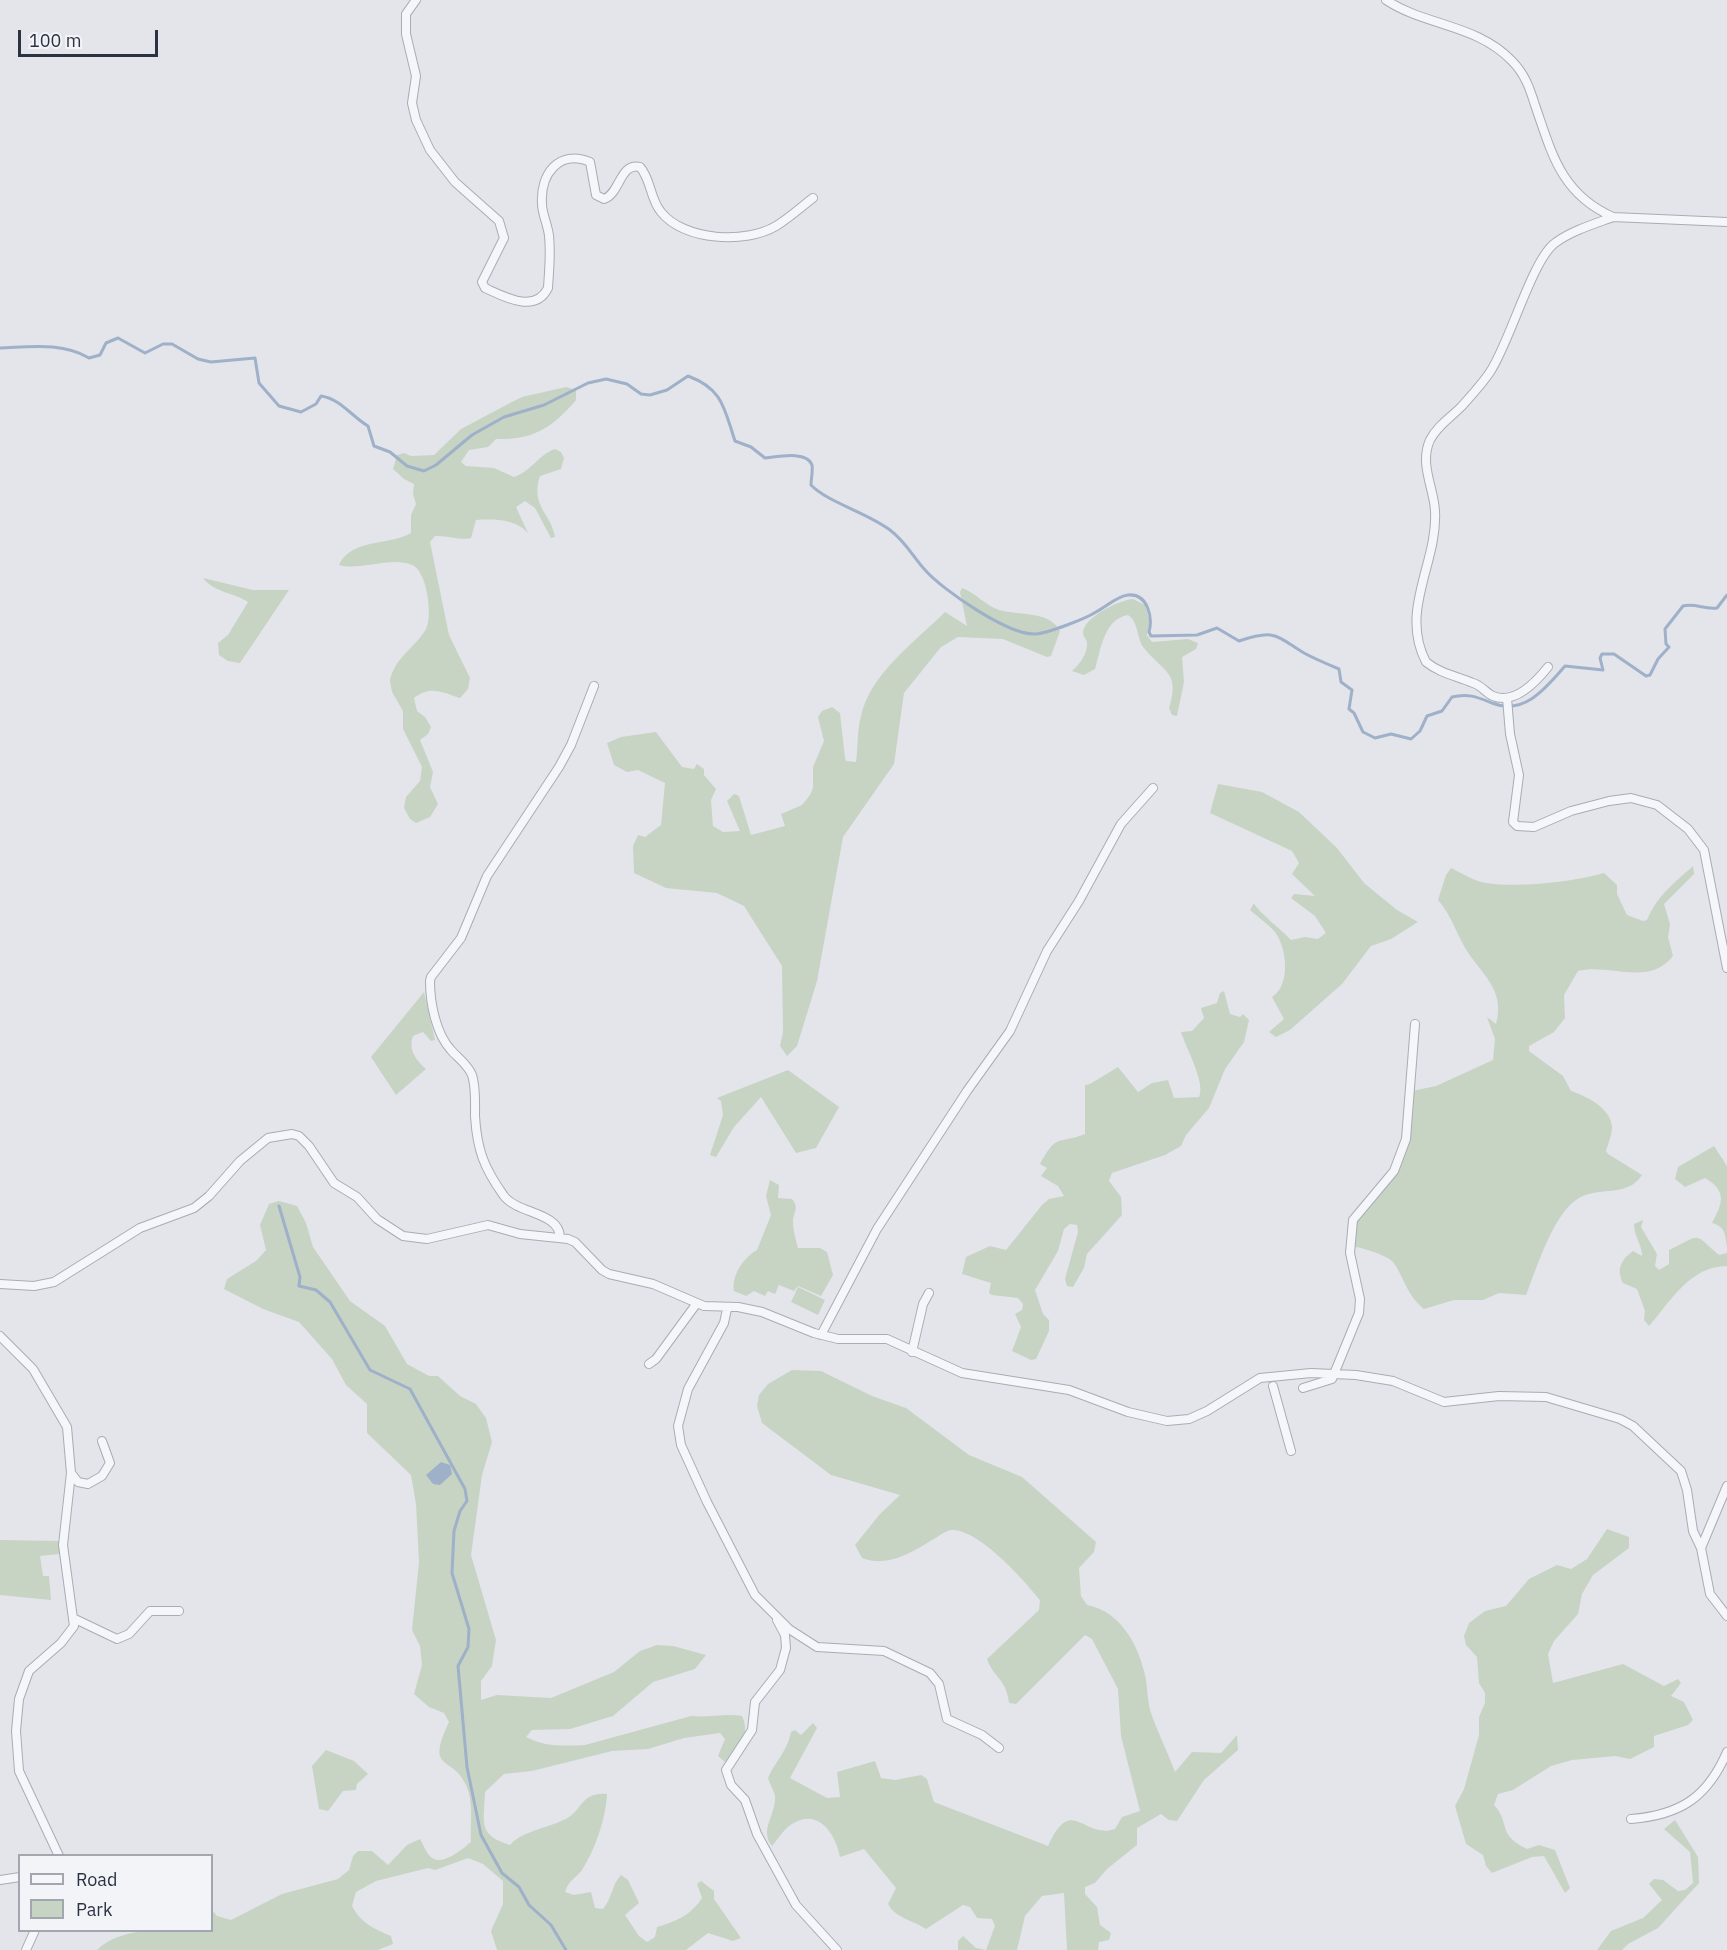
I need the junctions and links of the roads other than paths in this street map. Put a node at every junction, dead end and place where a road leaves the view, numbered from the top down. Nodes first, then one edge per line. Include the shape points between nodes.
1 (416, 0) edge
2 (1386, 0) edge
3 (813, 198) dead end
4 (1613, 217) junction
5 (1727, 222) edge
6 (1548, 667) dead end
7 (594, 686) dead end
8 (1507, 705) junction
9 (1154, 788) dead end
10 (1727, 968) edge
11 (1415, 1024) dead end
12 (560, 1237) junction
13 (0, 1284) edge
14 (929, 1293) dead end
15 (697, 1303) junction
16 (727, 1309) junction
17 (821, 1335) junction
18 (0, 1336) edge
19 (912, 1352) junction
20 (649, 1364) dead end
21 (1335, 1374) junction
22 (1273, 1386) dead end
23 (1303, 1388) dead end
24 (102, 1441) dead end
25 (1291, 1451) dead end
26 (71, 1473) junction
27 (1727, 1486) edge
28 (1701, 1548) junction
29 (179, 1611) dead end
30 (772, 1611) junction
31 (1727, 1616) edge
32 (73, 1618) junction
33 (999, 1748) dead end
34 (1727, 1752) edge
35 (1630, 1819) dead end
36 (58, 1854) edge
37 (18, 1877) edge
38 (0, 1880) edge
39 (34, 1932) edge
40 (26, 1950) edge
41 (837, 1950) edge

1 - 3 street via 406,15 406,34 416,76 412,103 416,120 430,150 455,182 499,222 504,238 482,282 485,288 525,303 538,300 546,292 549,236 542,204 543,187 550,167 562,159 590,162 594,190 604,199 628,169 640,167 655,204 666,218 703,236 745,234 775,227
2 - 4 street via 1465,31 1498,48 1514,63 1528,82 1549,150 1568,185
4 - 5 street
4 - 8 street via 1554,243 1545,254 1490,372 1438,428 1428,448 1428,484 1435,527 1417,600 1424,657 1439,670 1474,683
6 - 8 street
7 - 12 street via 559,767 497,859 461,938 430,981 438,1028 474,1082 482,1160 509,1202 546,1218 558,1228
8 - 10 street via 1519,775 1513,822 1534,827 1570,811 1631,798 1657,805 1688,829 1704,850
9 - 17 street via 1120,824 1047,951 1010,1031 877,1229
11 - 21 street via 1402,1156 1386,1182 1353,1220 1350,1253 1360,1299 1359,1313
12 - 13 street via 520,1234 488,1225 427,1239 403,1236 334,1183 299,1136 285,1134 268,1138 194,1208 140,1228 54,1282 34,1286
12 - 15 street via 575,1242 609,1274 653,1284
14 - 19 street
15 - 16 street
15 - 20 street
16 - 17 street via 762,1312
16 - 30 street via 724,1323 688,1389 678,1426 679,1438 706,1502 755,1595
17 - 19 street via 887,1339
18 - 26 street via 33,1369 67,1427
19 - 21 street via 962,1373 1069,1390 1128,1412 1179,1421 1207,1411 1260,1378
21 - 23 street via 1332,1379
21 - 28 street via 1398,1382 1444,1402 1499,1396 1546,1397 1620,1419 1682,1471 1693,1531
22 - 25 street
24 - 26 street via 110,1463 108,1470 88,1484 78,1482
26 - 32 street via 63,1545
27 - 28 street
28 - 31 street via 1710,1594
29 - 32 street via 150,1611 129,1634 117,1639
30 - 33 street via 789,1629 817,1647 884,1651 930,1674 939,1684 947,1719 982,1735
30 - 41 street via 785,1635 784,1657 775,1680 755,1702 752,1730 726,1770 731,1785 745,1800 756,1834 796,1905
32 - 36 street via 69,1634 29,1671 21,1693 16,1731 19,1771
34 - 35 street via 1714,1779 1701,1794 1669,1814
37 - 38 street
39 - 40 street

